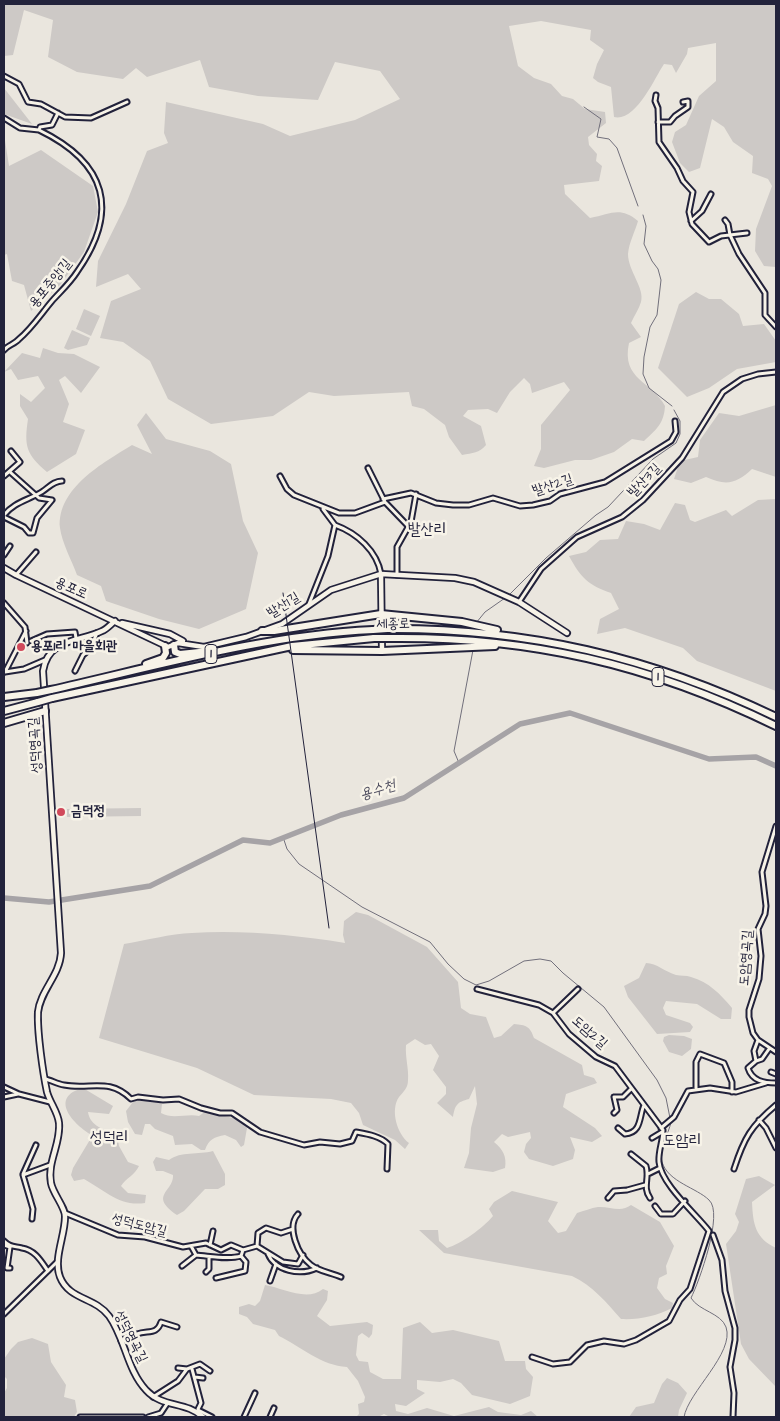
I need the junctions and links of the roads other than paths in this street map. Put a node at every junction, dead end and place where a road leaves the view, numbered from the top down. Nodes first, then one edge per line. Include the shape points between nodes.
1 (4, 76) edge
2 (656, 95) dead end
3 (127, 102) dead end
4 (684, 102) dead end
5 (58, 113) junction
6 (4, 118) edge
7 (658, 122) junction
8 (39, 130) junction
9 (711, 194) dead end
10 (725, 220) dead end
11 (691, 221) junction
12 (747, 233) dead end
13 (730, 235) junction
14 (776, 327) edge
15 (4, 348) edge
16 (776, 372) edge
17 (675, 421) dead end
18 (11, 451) dead end
19 (368, 468) dead end
20 (10, 472) junction
21 (4, 476) edge
22 (280, 476) dead end
23 (62, 481) dead end
24 (416, 494) junction
25 (36, 495) junction
26 (384, 500) junction
27 (320, 507) junction
28 (4, 516) edge
29 (335, 525) junction
30 (409, 527) junction
31 (10, 546) dead end
32 (36, 552) dead end
33 (4, 555) edge
34 (4, 568) edge
35 (381, 574) junction
36 (397, 575) junction
37 (16, 576) junction
38 (519, 602) junction
39 (4, 603) edge
40 (309, 604) junction
41 (380, 614) junction
42 (117, 622) junction
43 (262, 630) junction
44 (485, 630) junction
45 (26, 631) junction
46 (97, 632) junction
47 (567, 633) dead end
48 (167, 634) junction
49 (76, 638) junction
50 (174, 642) junction
51 (485, 644) junction
52 (164, 645) junction
53 (235, 649) junction
54 (276, 650) junction
55 (382, 651) junction
56 (45, 660) junction
57 (75, 671) dead end
58 (5, 672) edge
59 (101, 678) junction
60 (4, 698) edge
61 (4, 711) edge
62 (45, 711) junction
63 (776, 717) edge
64 (4, 722) edge
65 (776, 726) edge
66 (776, 826) edge
67 (477, 989) dead end
68 (578, 989) dead end
69 (553, 1013) junction
70 (758, 1040) junction
71 (770, 1049) junction
72 (776, 1052) edge
73 (756, 1061) junction
74 (771, 1072) dead end
75 (776, 1074) edge
76 (45, 1079) junction
77 (766, 1083) junction
78 (776, 1083) edge
79 (4, 1087) edge
80 (696, 1088) junction
81 (631, 1089) junction
82 (732, 1092) junction
83 (20, 1094) junction
84 (4, 1097) edge
85 (50, 1102) junction
86 (644, 1105) junction
87 (776, 1105) edge
88 (614, 1113) dead end
89 (759, 1120) junction
90 (618, 1128) dead end
91 (662, 1130) junction
92 (652, 1138) dead end
93 (36, 1145) dead end
94 (776, 1148) edge
95 (631, 1154) dead end
96 (50, 1166) junction
97 (660, 1168) junction
98 (387, 1169) dead end
99 (734, 1169) dead end
100 (648, 1174) junction
101 (23, 1175) junction
102 (645, 1185) junction
103 (608, 1198) dead end
104 (650, 1198) dead end
105 (685, 1201) junction
106 (654, 1206) dead end
107 (65, 1213) junction
108 (298, 1214) dead end
109 (32, 1219) dead end
110 (293, 1229) junction
111 (213, 1231) dead end
112 (713, 1235) dead end
113 (4, 1243) edge
114 (210, 1245) junction
115 (191, 1246) junction
116 (257, 1246) junction
117 (10, 1247) junction
118 (242, 1250) junction
119 (268, 1254) junction
120 (196, 1255) junction
121 (303, 1255) junction
122 (241, 1256) junction
123 (209, 1258) junction
124 (58, 1261) junction
125 (276, 1263) junction
126 (182, 1266) dead end
127 (10, 1268) dead end
128 (317, 1268) junction
129 (48, 1271) junction
130 (206, 1272) dead end
131 (341, 1277) dead end
132 (216, 1278) dead end
133 (270, 1281) dead end
134 (4, 1314) edge
135 (177, 1327) dead end
136 (121, 1341) junction
137 (532, 1357) dead end
138 (199, 1359) dead end
139 (199, 1364) junction
140 (178, 1368) dead end
141 (187, 1369) junction
142 (192, 1369) junction
143 (210, 1371) dead end
144 (195, 1377) junction
145 (203, 1378) dead end
146 (255, 1393) dead end
147 (153, 1397) junction
148 (166, 1404) junction
149 (274, 1408) dead end
150 (196, 1410) junction
151 (80, 1417) edge
152 (133, 1417) edge
153 (143, 1417) edge
154 (148, 1417) edge
155 (203, 1417) edge
156 (212, 1417) edge
157 (244, 1417) edge
158 (270, 1417) edge
159 (733, 1417) edge

1 - 5 street via 19,84 28,102 41,104
2 - 7 street
3 - 5 street via 91,118 64,117
4 - 7 street via 688,101 686,110 670,122
5 - 8 street via 52,125
6 - 8 street via 20,128
7 - 11 street via 661,146 693,192 689,208
8 - 15 street, 용포중앙1길 via 72,151 88,167 102,193 102,220 77,273 19,340
9 - 11 street via 702,211
10 - 13 street
11 - 13 street via 710,242
12 - 13 street
13 - 14 street via 765,293 765,315
16 - 38 street, 발산3길 via 758,374 729,386 712,406 682,458 643,500 622,517 577,538 541,569
17 - 24 street, 발산2길 via 676,432 671,441 612,479 560,494 545,502 520,506 493,498 469,505 453,505 436,503
18 - 20 street via 20,462
19 - 26 street
20 - 21 street
20 - 25 street
22 - 27 street, 발산2길 via 294,495
23 - 25 street
24 - 26 street, 발산2길 via 402,493
24 - 30 street
25 - 28 street via 19,502
25 - 28 street via 52,500 37,518 33,533
26 - 27 street, 발산2길 via 348,514
26 - 30 street
27 - 29 street, 발산2길
29 - 35 street, 발산2길 via 352,532 373,554
29 - 40 street via 328,556
30 - 36 street via 397,547
31 - 33 street
32 - 37 street
34 - 37 main road, 용포로
35 - 36 main road, 발산1길
35 - 40 main road, 발산1길 via 331,590
35 - 41 main road
36 - 38 main road, 발산1길 via 464,580
37 - 42 main road, 용포로
38 - 47 main road, 발산1길
39 - 45 street
40 - 43 main road, 발산1길 via 282,624
41 - 43 highway via 274,631
41 - 44 highway via 462,622
41 - 55 main road
42 - 46 main road
42 - 48 main road
42 - 52 main road
43 - 50 main road, 발산1길 via 216,646 196,647
44 - 53 highway, 세종로 / 1, bridge via 374,630 290,638
44 - 63 highway, 세종로 / 1 via 602,652 676,674
45 - 49 street via 29,642 47,634 74,632
45 - 58 street
46 - 49 main road
46 - 57 street
48 - 50 main road
48 - 52 main road via 162,639
49 - 56 main road via 52,651
50 - 52 main road
50 - 53 highway via 175,652 180,654
51 - 54 highway, 세종로 / 1, bridge via 459,639 374,638
51 - 55 highway
51 - 65 highway, 세종로 / 1 via 534,647 598,660 676,682
52 - 59 highway via 165,656 160,660
53 - 59 highway, 세종로 / 1
54 - 55 highway
54 - 61 highway, 세종로 / 1, bridge
56 - 58 street via 24,669
56 - 62 main road, 성덕영곡길
59 - 60 highway, 세종로 / 1, bridge
62 - 64 highway
62 - 76 main road, 성덕영곡길 via 60,962 38,1009
66 - 70 street, 도암영곡길 via 762,872 766,906 758,929 759,979 749,1010 750,1025
67 - 69 street, 도암2길 via 539,1005
68 - 69 street, 도암2길
69 - 81 street, 도암2길 via 568,1034 593,1055 615,1066
70 - 71 street
70 - 73 street via 754,1051
71 - 72 street
71 - 73 street via 762,1060
73 - 77 street via 748,1070
74 - 75 street
76 - 85 main road
76 - 98 street via 64,1085 113,1087 123,1090 131,1099 179,1098 201,1108 232,1113 260,1132 304,1145 346,1143 352,1141 356,1132 376,1137 389,1147
77 - 78 street
77 - 82 street
79 - 83 street
80 - 82 street
80 - 82 street via 696,1062 700,1054 724,1063 732,1082
80 - 91 street via 688,1091 674,1117
81 - 86 street, 도암2길
81 - 88 street via 623,1097 614,1097 617,1110
83 - 84 street
83 - 85 street
85 - 96 main road via 59,1123
86 - 90 street via 642,1120 633,1131 625,1134
86 - 91 street, 도암2길
87 - 89 street
89 - 94 street
89 - 99 street via 742,1144
91 - 92 street
91 - 97 street
93 - 101 street
95 - 100 street via 644,1163
96 - 101 street
96 - 107 main road via 54,1192
97 - 100 street
97 - 105 street
100 - 102 street
101 - 109 street via 34,1209
102 - 103 street via 614,1191
102 - 104 street
105 - 106 street via 674,1214 661,1214
105 - 137 street via 709,1232 690,1289 669,1321 636,1340 587,1345 570,1362 553,1364
107 - 115 street, 성덕도암길 via 118,1235
107 - 124 main road, 성덕영곡길
108 - 110 street
110 - 116 street via 281,1233 264,1229 258,1233
110 - 121 street
111 - 114 street
112 - 159 street via 722,1260 734,1328 730,1367
113 - 117 street
114 - 115 street, 성덕도암길
114 - 118 street, 성덕도암길 via 217,1250 231,1245
115 - 120 street
116 - 118 street, 성덕도암길
116 - 119 street
117 - 127 street via 7,1268
117 - 129 street via 23,1248 35,1254
118 - 122 street
119 - 121 street via 294,1265
119 - 125 street
120 - 123 street
120 - 126 street
121 - 128 street
122 - 123 street
122 - 132 street via 246,1262 245,1272
123 - 130 street
124 - 129 street
124 - 136 main road, 성덕영곡길 via 60,1278 69,1292 102,1308
125 - 128 street via 288,1271
125 - 133 street
128 - 131 street
129 - 134 street
135 - 136 street via 161,1322 155,1331
136 - 147 main road, 성덕영곡길 via 137,1377
138 - 139 street
139 - 142 street
139 - 143 street
140 - 141 street
141 - 142 street
141 - 147 street via 178,1381
142 - 144 street
144 - 145 street
144 - 150 street via 201,1403
146 - 157 street
147 - 148 main road, 성덕영곡길
148 - 150 main road, 성덕영곡길
148 - 154 street via 161,1413
149 - 158 street
150 - 155 main road, 성덕영곡길
150 - 156 street
151 - 152 street
152 - 153 street

